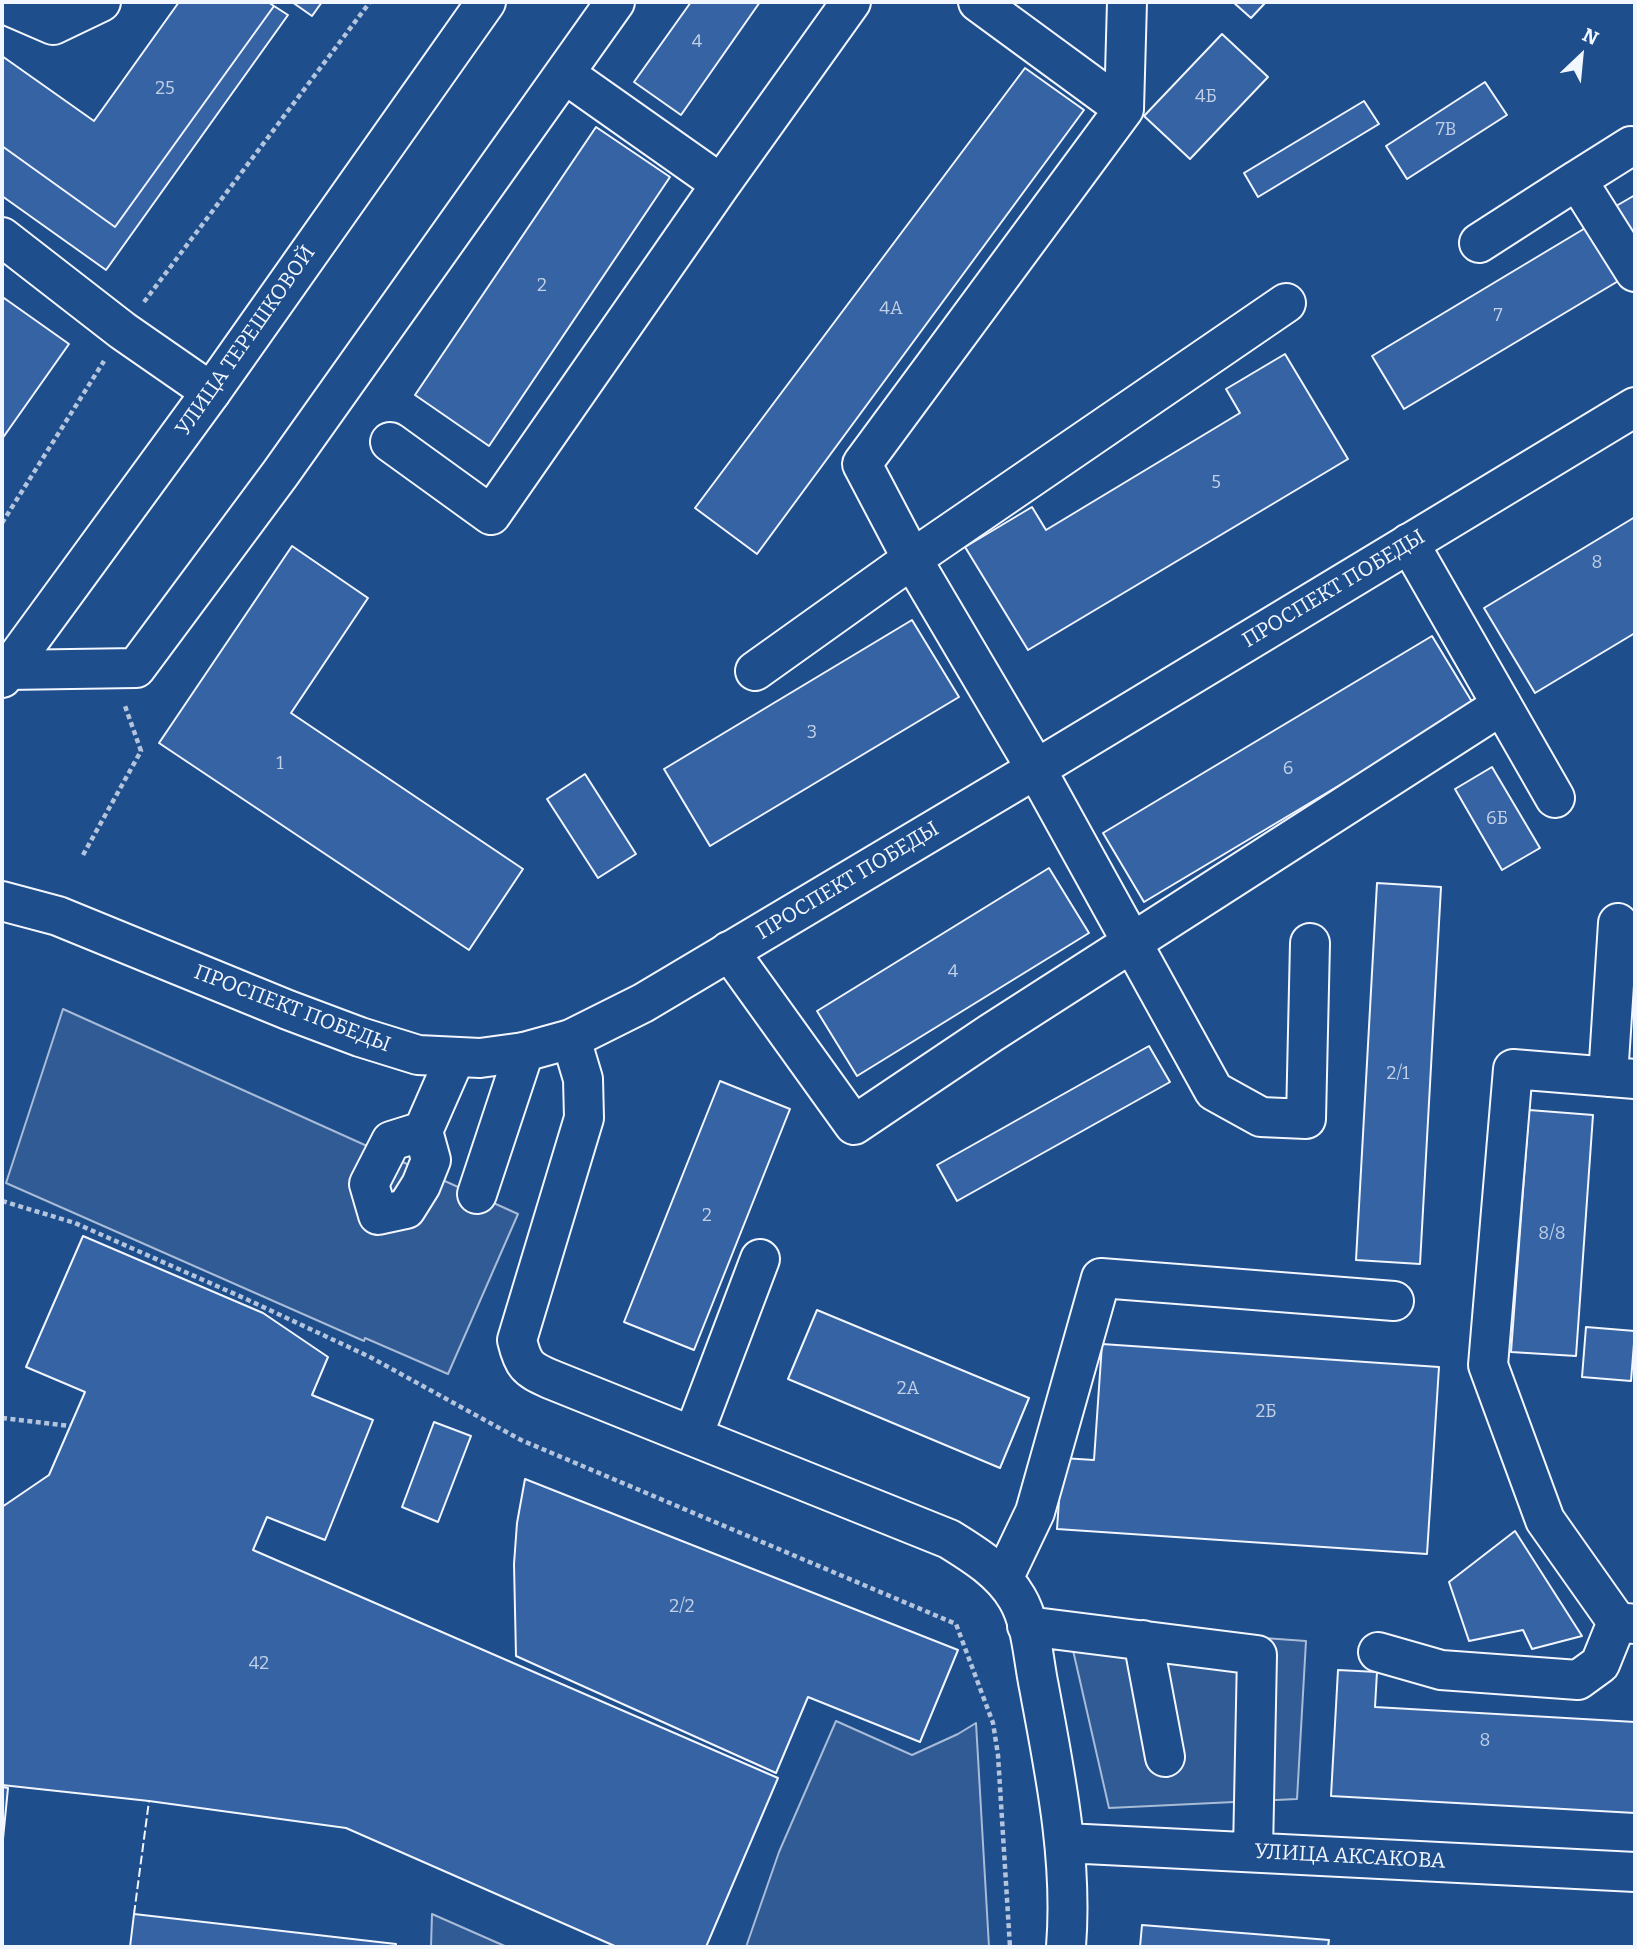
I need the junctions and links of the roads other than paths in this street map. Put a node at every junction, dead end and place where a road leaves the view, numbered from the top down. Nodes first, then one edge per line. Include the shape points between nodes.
1 (102, 2) edge
2 (486, 2) edge
3 (615, 2) edge
4 (851, 2) edge
5 (978, 2) edge
6 (1127, 2) edge
7 (2, 3) edge
8 (565, 74) junction
9 (1124, 110) junction
10 (1631, 146) dead end
11 (1577, 180) junction
12 (721, 184) junction
13 (2, 237) edge
14 (1479, 243) dead end
15 (1635, 272) edge
16 (1286, 303) dead end
17 (211, 392) junction
18 (1635, 407) edge
19 (390, 442) dead end
20 (1409, 543) junction
21 (912, 559) junction
22 (4, 671) edge
23 (755, 671) dead end
24 (1502, 705) junction
25 (1036, 769) junction
26 (1555, 798) dead end
27 (2, 901) edge
28 (1618, 923) dead end
29 (1132, 942) junction
30 (1310, 943) dead end
31 (729, 951) junction
32 (571, 1039) junction
33 (524, 1052) junction
34 (455, 1058) junction
35 (1622, 1078) edge
36 (423, 1131) dead end
37 (477, 1194) dead end
38 (760, 1259) dead end
39 (1394, 1301) dead end
40 (693, 1436) junction
41 (1003, 1579) junction
42 (1626, 1623) edge
43 (1027, 1626) junction
44 (1143, 1640) junction
45 (1378, 1652) dead end
46 (1165, 1757) dead end
47 (1066, 1843) junction
48 (1254, 1851) junction
49 (1635, 1872) edge
50 (1066, 1947) edge

1 - 7 street via 53,25
2 - 17 street, УЛИЦА ТЕРЕШКОВОЙ
3 - 8 street
4 - 12 street
5 - 9 street
6 - 9 street
8 - 12 street
8 - 22 street via 136,668
9 - 21 street via 862,464
10 - 11 street
11 - 14 street
11 - 15 street
12 - 19 street via 491,515
13 - 17 street
16 - 21 street
17 - 22 street, УЛИЦА ТЕРЕШКОВОЙ
18 - 20 street, ПРОСПЕКТ ПОБЕДЫ
20 - 24 street
20 - 25 street, ПРОСПЕКТ ПОБЕДЫ
21 - 23 street
21 - 25 street
24 - 26 street
24 - 29 street
25 - 29 street
25 - 31 street, ПРОСПЕКТ ПОБЕДЫ
27 - 34 street, ПРОСПЕКТ ПОБЕДЫ via 58,916 360,1037 418,1055
28 - 35 street
29 - 30 street via 1214,1091 1261,1117 1306,1119
29 - 31 street via 854,1125
31 - 32 street, ПРОСПЕКТ ПОБЕДЫ via 643,1003
32 - 33 street, ПРОСПЕКТ ПОБЕДЫ
32 - 40 street via 583,1079 584,1118 517,1340 522,1360 541,1376
33 - 34 street, ПРОСПЕКТ ПОБЕДЫ
33 - 37 street
34 - 36 street
35 - 42 street via 1513,1069 1488,1365 1545,1520
38 - 40 street
39 - 41 street via 1101,1278 1035,1512
40 - 41 street via 949,1539 978,1556
41 - 43 street via 1018,1599
42 - 45 street via 1600,1664 1578,1680 1441,1670
43 - 44 street
43 - 47 street
44 - 46 street
44 - 48 street via 1257,1655
47 - 48 street, УЛИЦА АКСАКОВА
47 - 50 street
48 - 49 street, УЛИЦА АКСАКОВА

